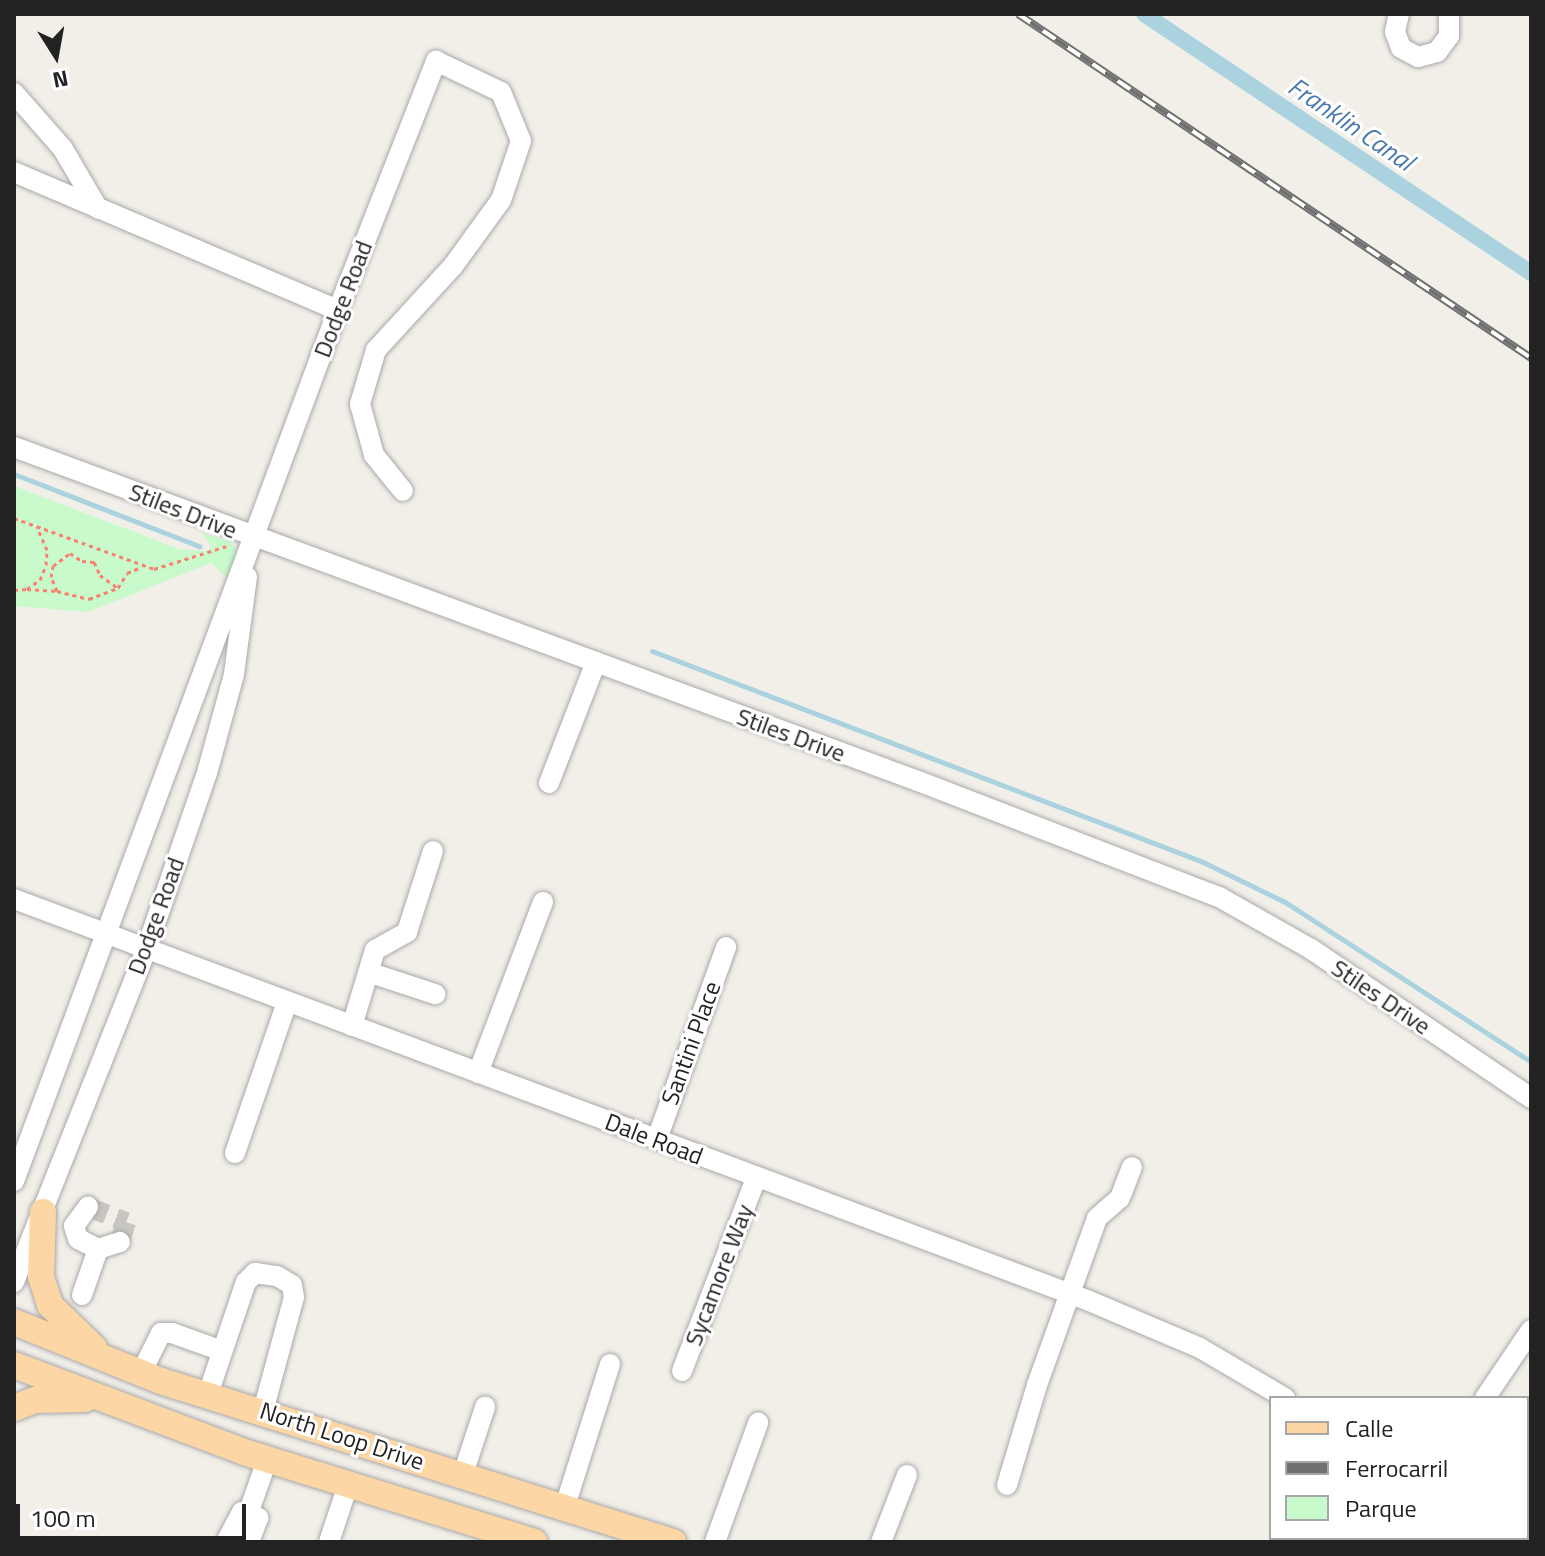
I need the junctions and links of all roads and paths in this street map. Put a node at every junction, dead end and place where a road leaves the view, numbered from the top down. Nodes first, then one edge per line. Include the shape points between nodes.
1 (1399, 14) edge
2 (1449, 14) edge
3 (14, 93) edge
4 (14, 172) edge
5 (98, 209) junction
6 (338, 310) junction
7 (14, 447) edge
8 (403, 491) dead end
9 (14, 518) edge
10 (37, 526) junction
11 (253, 537) junction
12 (146, 566) junction
13 (118, 588) junction
14 (27, 589) junction
15 (14, 590) edge
16 (57, 591) junction
17 (596, 662) junction
18 (549, 783) dead end
19 (433, 851) dead end
20 (14, 899) edge
21 (543, 902) dead end
22 (108, 934) junction
23 (726, 947) dead end
24 (146, 950) junction
25 (368, 972) junction
26 (435, 994) dead end
27 (287, 1002) junction
28 (352, 1026) junction
29 (478, 1073) junction
30 (1531, 1098) edge
31 (657, 1139) junction
32 (20, 1146) edge
33 (235, 1153) dead end
34 (1132, 1167) dead end
35 (756, 1178) junction
36 (14, 1181) edge
37 (88, 1207) dead end
38 (43, 1212) junction
39 (74, 1226) junction
40 (120, 1242) dead end
41 (98, 1249) junction
42 (14, 1282) edge
43 (1069, 1293) junction
44 (82, 1295) dead end
45 (14, 1322) edge
46 (1531, 1330) edge
47 (222, 1351) junction
48 (108, 1361) junction
49 (610, 1364) dead end
50 (14, 1365) edge
51 (682, 1371) dead end
52 (141, 1373) junction
53 (208, 1394) junction
54 (1282, 1396) edge
55 (1486, 1396) edge
56 (100, 1399) junction
57 (485, 1407) dead end
58 (14, 1408) edge
59 (263, 1411) junction
60 (758, 1423) dead end
61 (267, 1460) junction
62 (463, 1474) junction
63 (907, 1475) dead end
64 (348, 1485) junction
65 (1007, 1485) dead end
66 (565, 1506) junction
67 (248, 1514) junction
68 (226, 1542) edge
69 (249, 1542) edge
70 (329, 1542) edge
71 (534, 1542) edge
72 (673, 1542) edge
73 (715, 1542) edge
74 (881, 1542) edge

1 - 2 street via 1395,32 1401,48 1418,57 1437,52 1449,36
3 - 5 street via 63,149
4 - 5 street
5 - 6 street
6 - 8 street, Dodge Road via 436,61 501,92 521,141 501,200 453,266 376,350 360,404 374,455
6 - 11 street, Dodge Road
7 - 11 street, Stiles Drive
9 - 10 path
10 - 12 path
10 - 14 path via 47,550 46,565 40,580
11 - 12 path via 177,564
11 - 17 street, Stiles Drive
11 - 22 street, Dodge Road
11 - 24 street, Dodge Road via 234,674 207,773
12 - 13 path via 127,573
13 - 16 path via 89,599
13 - 16 path via 100,575 94,562 70,553 53,566
14 - 15 path
14 - 16 path
17 - 18 street
17 - 30 street, Stiles Drive via 1219,897 1311,949
19 - 25 street via 407,932 375,950
20 - 22 street, Dale Road
21 - 29 street
22 - 24 street, Dale Road
22 - 32 street, Dodge Road
23 - 31 street, Santini Place
24 - 27 street, Dale Road
24 - 38 street, Dodge Road
25 - 26 street
25 - 28 street
27 - 28 street, Dale Road
27 - 33 street
28 - 29 street, Dale Road
29 - 31 street, Dale Road
31 - 35 street, Dale Road
32 - 36 street, Dodge Road
34 - 43 street via 1120,1198 1097,1218
35 - 43 street, Dale Road
35 - 51 street, Sycamore Way
37 - 39 street
38 - 39 street
38 - 42 street, Dodge Road
38 - 48 main road via 41,1277 50,1305
39 - 41 street via 78,1239
40 - 41 street
41 - 44 street
43 - 54 street, Dale Road via 1200,1348
43 - 65 street
45 - 48 main road, North Loop Drive
46 - 55 street
47 - 52 street via 161,1333
47 - 53 street
47 - 59 street via 246,1282 255,1273 292,1285 294,1297
48 - 52 main road, North Loop Drive
49 - 66 street
50 - 56 main road, North Loop Drive
52 - 53 main road, North Loop Drive
53 - 59 main road, North Loop Drive
56 - 58 main road via 35,1400
56 - 61 main road, North Loop Drive
57 - 62 street
59 - 62 main road, North Loop Drive
60 - 73 street
61 - 64 main road, North Loop Drive
61 - 67 street
62 - 66 main road, North Loop Drive
63 - 74 street
64 - 70 street
64 - 71 main road, North Loop Drive
66 - 72 main road, North Loop Drive
67 - 68 street via 242,1512
67 - 69 street via 258,1518

